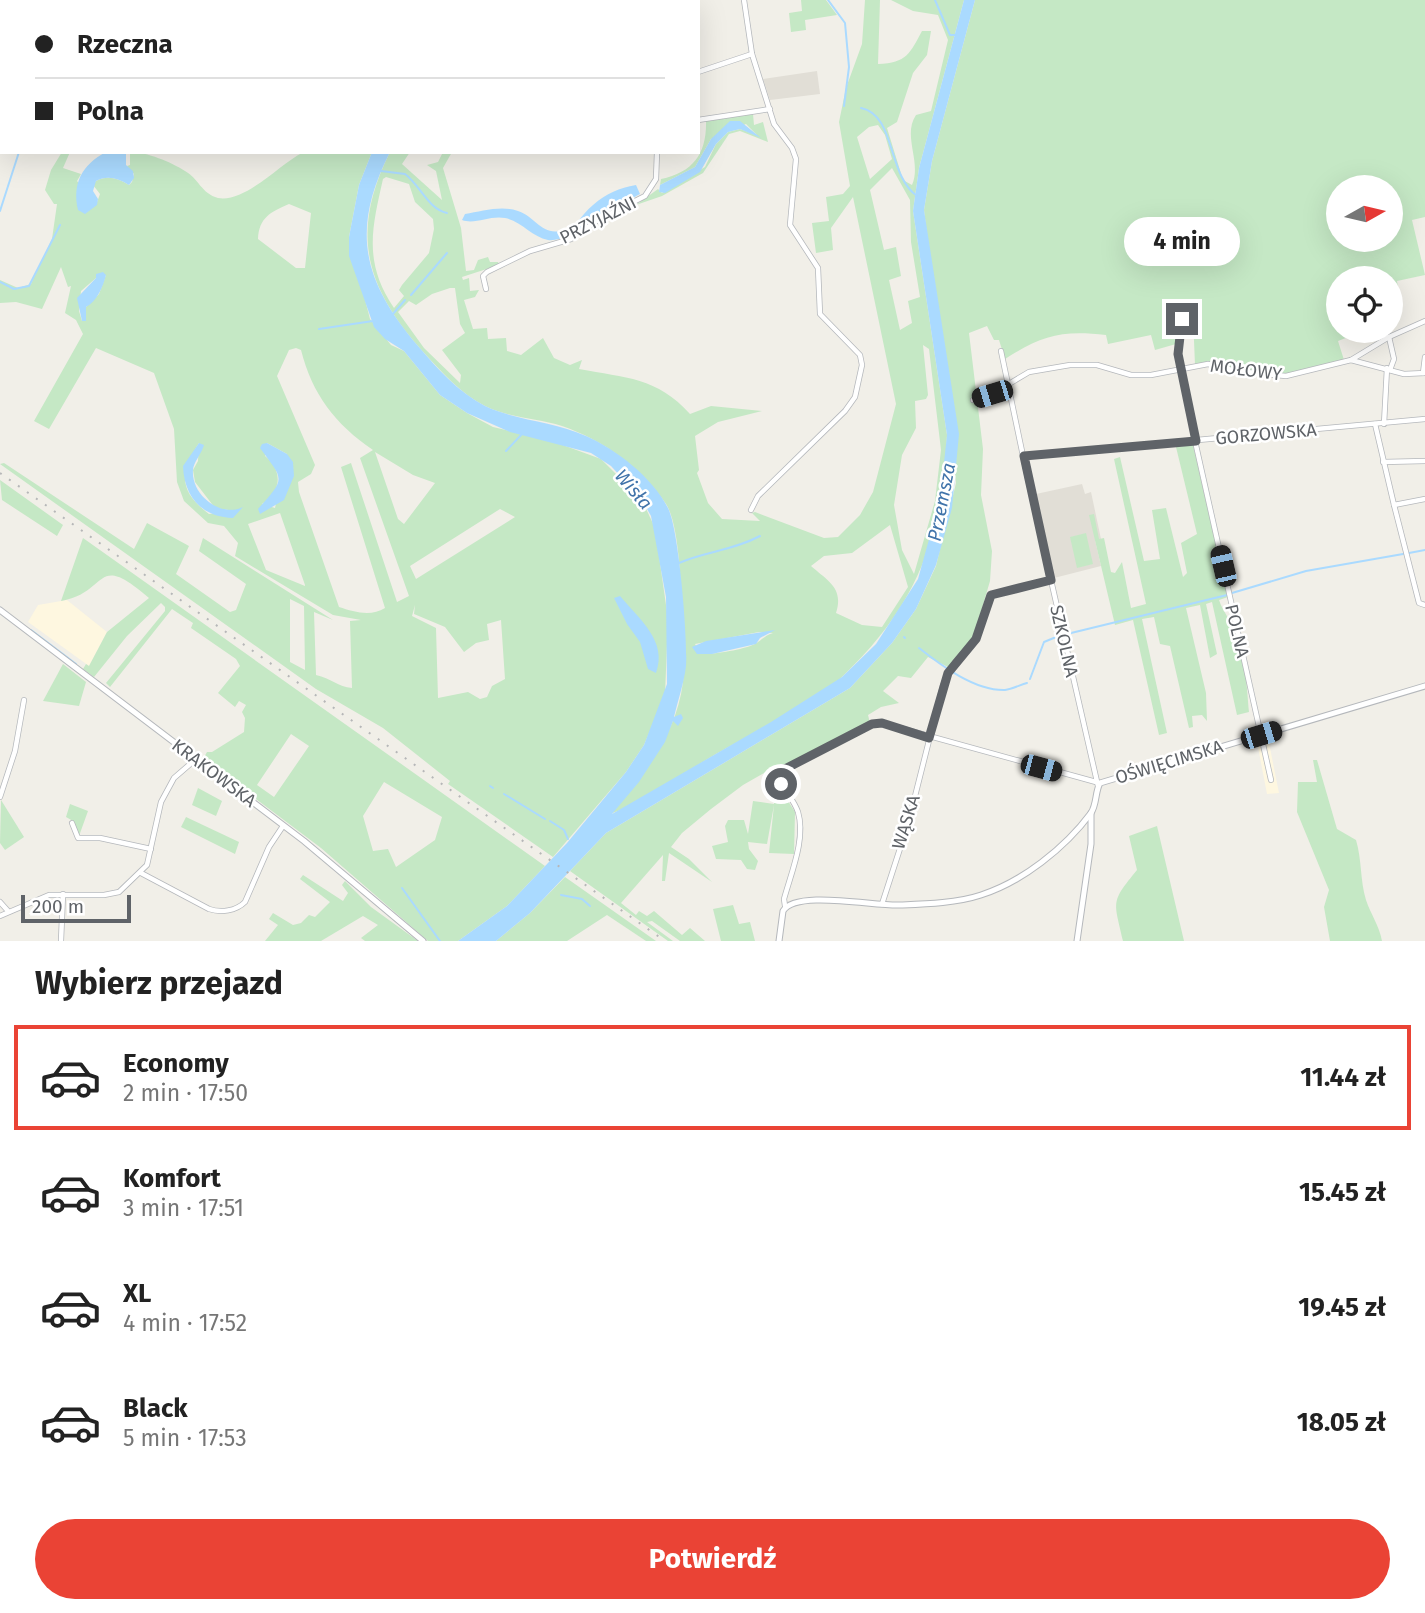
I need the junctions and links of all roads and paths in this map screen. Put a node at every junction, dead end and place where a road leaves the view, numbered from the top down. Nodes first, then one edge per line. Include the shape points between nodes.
1 (744, 0) edge
2 (752, 54) junction
3 (700, 71) edge
4 (769, 109) junction
5 (700, 120) edge
6 (657, 154) edge
7 (486, 289) dead end
8 (1182, 319) dead end
9 (1425, 321) edge
10 (1403, 331) edge
11 (1379, 343) edge
12 (1390, 343) edge
13 (1001, 351) dead end
14 (1425, 357) edge
15 (1351, 360) junction
16 (1181, 368) junction
17 (1388, 369) junction
18 (1424, 373) edge
19 (1009, 385) junction
20 (973, 400) dead end
21 (1425, 419) edge
22 (1375, 424) junction
23 (1384, 424) junction
24 (1195, 441) junction
25 (1024, 456) junction
26 (1425, 461) edge
27 (1383, 462) junction
28 (1425, 499) edge
29 (1394, 505) junction
30 (751, 510) dead end
31 (1051, 580) junction
32 (1425, 605) edge
33 (0, 610) edge
34 (1425, 686) edge
35 (24, 700) dead end
36 (1261, 735) junction
37 (929, 738) junction
38 (196, 758) junction
39 (1271, 780) dead end
40 (1097, 784) junction
41 (0, 797) edge
42 (1091, 813) junction
43 (72, 823) dead end
44 (283, 826) junction
45 (151, 849) junction
46 (141, 873) junction
47 (63, 894) junction
48 (0, 902) edge
49 (882, 905) junction
50 (785, 906) junction
51 (8, 911) junction
52 (0, 916) edge
53 (61, 941) edge
54 (423, 941) edge
55 (779, 941) edge
56 (1077, 941) edge

1 - 2 street
2 - 3 street
2 - 4 street
4 - 5 street
4 - 30 street via 796,159 790,225 818,268 820,314 858,352 862,365 851,403 758,496
6 - 7 street, PRZYJAŹNI via 657,177 648,193 573,238 530,251 485,273
8 - 16 street, POLNA
9 - 10 street
11 - 15 street
12 - 17 street via 1394,359
13 - 19 street, SZKOLNA
14 - 18 street
15 - 16 street, MOŁOWY via 1278,377 1208,364
15 - 17 street
16 - 19 street, MOŁOWY via 1141,375 1070,365 1029,372
16 - 24 street, POLNA
17 - 18 street
17 - 23 street
19 - 20 street, MOŁOWY
19 - 25 street, SZKOLNA
21 - 23 street, GORZOWSKA
22 - 23 street, GORZOWSKA
22 - 24 street, GORZOWSKA
22 - 27 street
24 - 25 street, GORZOWSKA
24 - 36 street, POLNA
25 - 31 street, SZKOLNA
26 - 27 street
27 - 29 street
28 - 29 street
29 - 32 street via 1416,594 1420,605
31 - 37 street, WĄSKA via 991,595 976,639 949,671
31 - 40 street, SZKOLNA
33 - 38 street, KRAKOWSKA
34 - 36 street, OŚWIĘCIMSKA
35 - 41 street via 15,751
36 - 39 street, POLNA
36 - 40 street, OŚWIĘCIMSKA
37 - 40 street
37 - 49 street, WĄSKA
37 - 50 street via 872,724 781,769 781,784 800,825
38 - 44 street, KRAKOWSKA
38 - 45 street via 174,778 161,802
40 - 42 street, OŚWIĘCIMSKA
42 - 49 street via 1041,862 993,890 957,900
42 - 56 street, OŚWIĘCIMSKA
43 - 45 street via 78,838
44 - 46 street via 245,902 237,908 209,909
44 - 54 street, KRAKOWSKA
45 - 46 street
46 - 47 street via 112,894
47 - 51 street
47 - 53 street
48 - 51 street
49 - 50 street via 840,900
50 - 55 street
51 - 52 street

